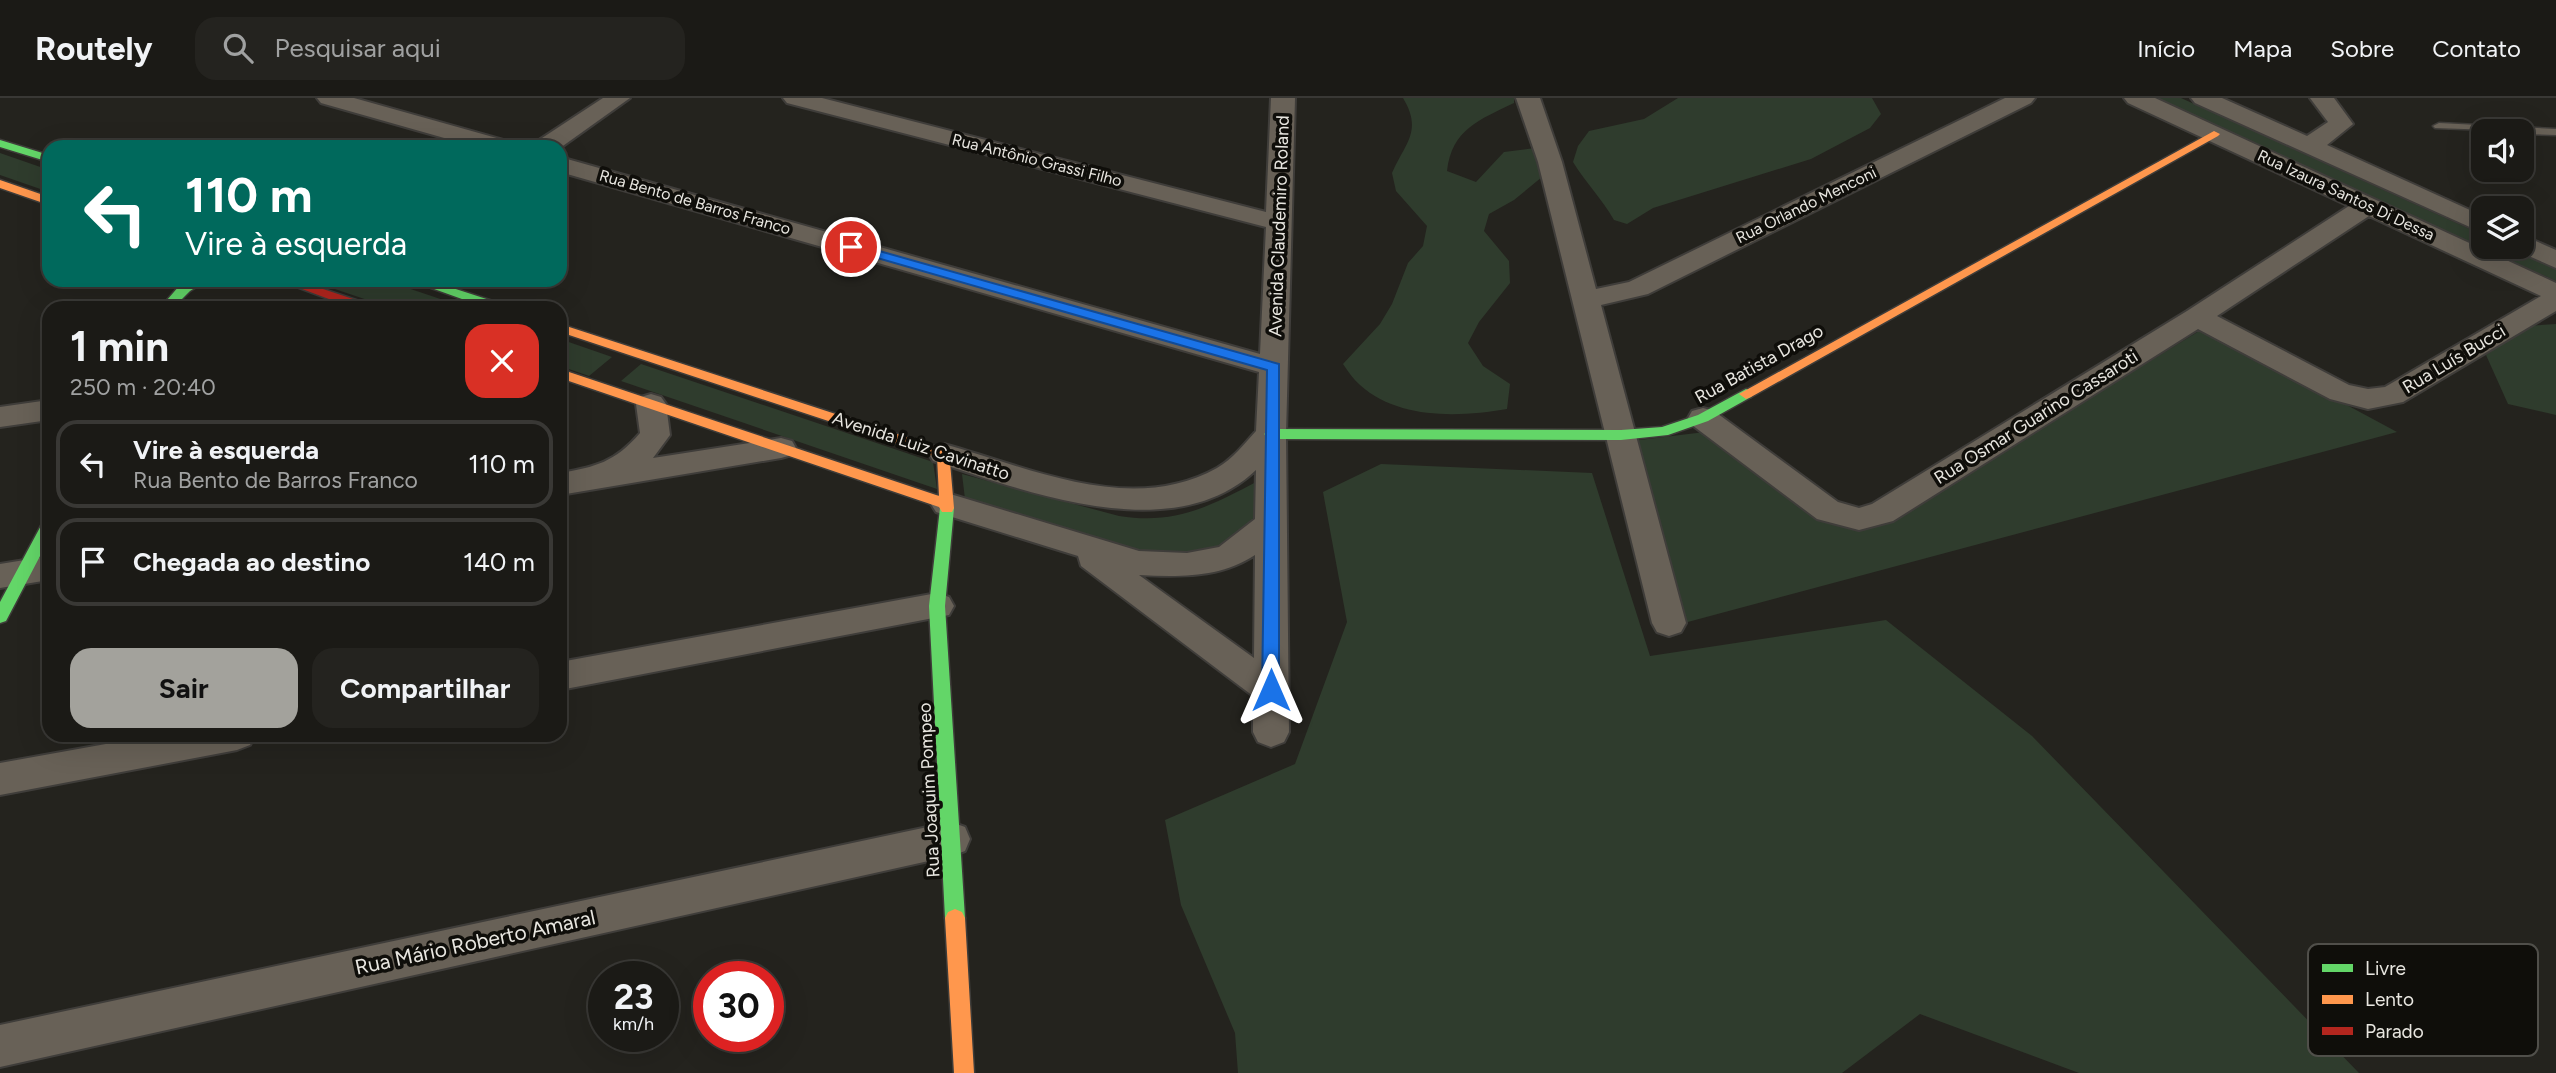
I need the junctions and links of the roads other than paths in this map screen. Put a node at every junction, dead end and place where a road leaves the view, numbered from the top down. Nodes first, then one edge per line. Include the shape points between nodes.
1 (329, 98) edge
2 (618, 98) edge
3 (794, 98) edge
4 (1257, 98) edge
5 (1528, 98) edge
6 (2023, 98) edge
7 (2136, 98) edge
8 (2203, 98) edge
9 (2322, 98) edge
10 (1283, 101) edge
11 (2439, 127) dead end
12 (2556, 132) edge
13 (2214, 134) junction
14 (477, 140) edge
15 (555, 140) edge
16 (0, 143) edge
17 (2311, 145) junction
18 (42, 157) edge
19 (567, 166) edge
20 (0, 184) edge
21 (42, 199) edge
22 (2368, 205) junction
23 (2471, 219) edge
24 (1279, 223) junction
25 (2534, 249) edge
26 (2556, 260) edge
27 (187, 287) edge
28 (310, 287) edge
29 (436, 287) edge
30 (2556, 293) edge
31 (2556, 299) edge
32 (1586, 300) junction
33 (171, 301) edge
34 (347, 301) edge
35 (479, 301) edge
36 (2197, 317) junction
37 (567, 330) edge
38 (636, 353) junction
39 (1274, 367) junction
40 (567, 376) edge
41 (596, 386) junction
42 (651, 404) junction
43 (42, 411) edge
44 (0, 417) edge
45 (1703, 418) junction
46 (1272, 434) junction
47 (1621, 435) junction
48 (781, 448) junction
49 (944, 454) junction
50 (602, 477) junction
51 (567, 483) edge
52 (947, 504) junction
53 (1271, 523) junction
54 (42, 537) edge
55 (1074, 544) junction
56 (24, 572) edge
57 (937, 606) junction
58 (0, 617) edge
59 (1669, 622) dead end
60 (567, 675) edge
61 (1271, 690) junction
62 (1271, 732) dead end
63 (199, 742) edge
64 (0, 779) edge
65 (951, 839) junction
66 (0, 1046) edge
67 (964, 1073) edge

1 - 14 street
2 - 15 street
3 - 24 street, Rua Antônio Grassi Filho
4 - 10 street
5 - 32 street
6 - 32 street, Rua Orlando Menconi via 1638,288
7 - 13 street, Rua Izaura Santos Di Dessa
8 - 17 street, Rua Izaura Santos Di Dessa
9 - 17 street via 2341,124
10 - 24 street, Avenida Claudemiro Roland
11 - 12 lane
13 - 22 street, Rua Izaura Santos Di Dessa
13 - 45 street, Rua Batista Drago
16 - 18 street
17 - 23 street, Rua Izaura Santos Di Dessa
19 - 39 street, Rua Bento de Barros Franco
20 - 21 street
22 - 30 street, Rua Izaura Santos Di Dessa
22 - 36 street, Rua Osmar Guarino Cassaroti
24 - 39 street, Avenida Claudemiro Roland
25 - 26 street
27 - 33 street
28 - 34 street
29 - 35 street
31 - 36 street, Rua Luís Bucci via 2393,395 2368,399 2340,392
32 - 47 street
36 - 45 street, Rua Osmar Guarino Cassaroti via 1882,513 1859,519 1828,511
37 - 38 street, Avenida Luiz Cavinatto
38 - 41 street
38 - 49 street, Avenida Luiz Cavinatto
39 - 46 street, Avenida Claudemiro Roland
40 - 41 street
41 - 42 street
42 - 48 street
42 - 50 street via 655,435 636,458
43 - 44 street
45 - 47 street, Rua Batista Drago via 1663,432
46 - 47 street, Rua Batista Drago
46 - 49 street, Avenida Luiz Cavinatto via 1231,474 1191,494 1130,500 1076,494
46 - 53 street, Avenida Claudemiro Roland
47 - 59 street
48 - 50 street
48 - 52 street
49 - 52 street, Rua Joaquim Pompeo
50 - 51 street
52 - 55 street
52 - 57 street, Rua Joaquim Pompeo
53 - 55 street via 1228,557 1186,565 1139,563
53 - 61 street, Avenida Claudemiro Roland
54 - 56 street
55 - 61 street
56 - 58 street
57 - 60 street
57 - 65 street, Rua Joaquim Pompeo
61 - 62 street, Avenida Claudemiro Roland
63 - 64 street
65 - 66 street, Rua Mário Roberto Amaral
65 - 67 street, Rua Joaquim Pompeo

